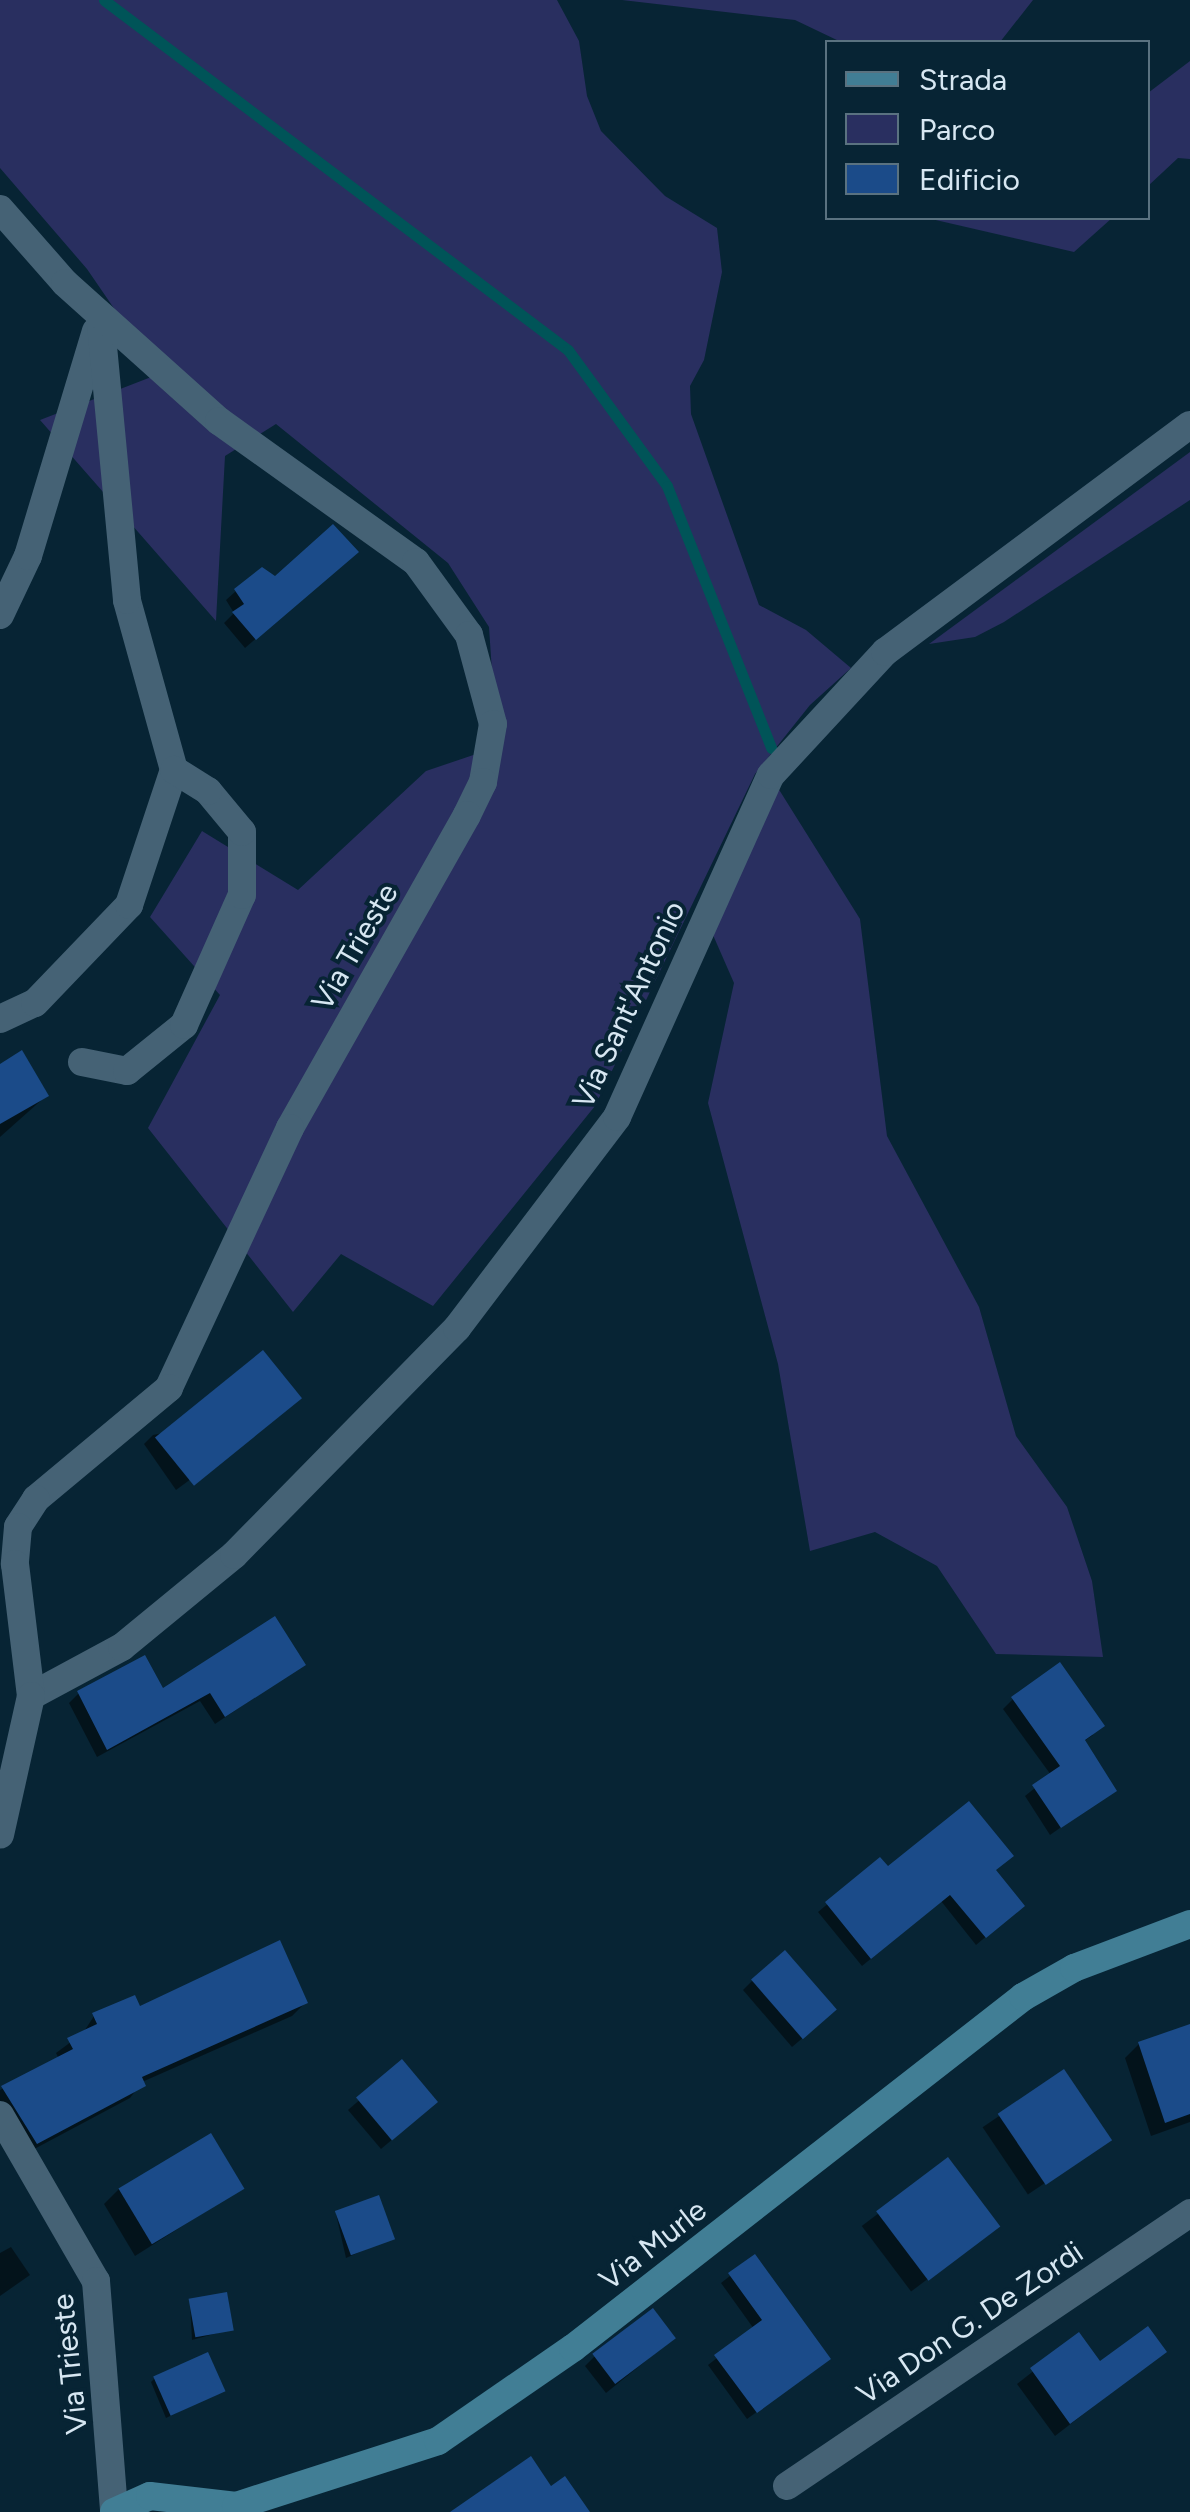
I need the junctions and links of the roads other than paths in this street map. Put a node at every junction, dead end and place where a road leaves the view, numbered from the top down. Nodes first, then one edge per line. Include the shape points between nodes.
1 (0, 209) edge
2 (100, 315) junction
3 (1190, 424) edge
4 (0, 615) edge
5 (174, 770) junction
6 (0, 1019) edge
7 (82, 1062) dead end
8 (31, 1696) junction
9 (0, 1835) edge
10 (1190, 1924) edge
11 (0, 2115) edge
12 (1190, 2213) edge
13 (787, 2486) dead end
14 (239, 2509) edge
15 (111, 2511) edge

1 - 2 street, Via Trieste
2 - 4 street via 28,556
2 - 5 street via 127,600
2 - 8 street, Via Trieste via 220,421 416,562 469,635 493,724 486,769 467,816 290,1128 169,1388 25,1512 15,1564
3 - 8 street, Via Sant'Antonio via 885,652 771,774 617,1117 457,1328 234,1556 122,1647
5 - 6 street via 129,906 35,1003
5 - 7 street via 208,791 242,832 242,895 184,1025 127,1071
8 - 9 street, Via Trieste
10 - 14 main road, Via Murle via 1074,1968 1024,1998 573,2348 438,2441
11 - 15 street, Via Trieste via 96,2281
12 - 13 street, Via Don G. De Zordi
14 - 15 main road, Via Murle via 150,2496

